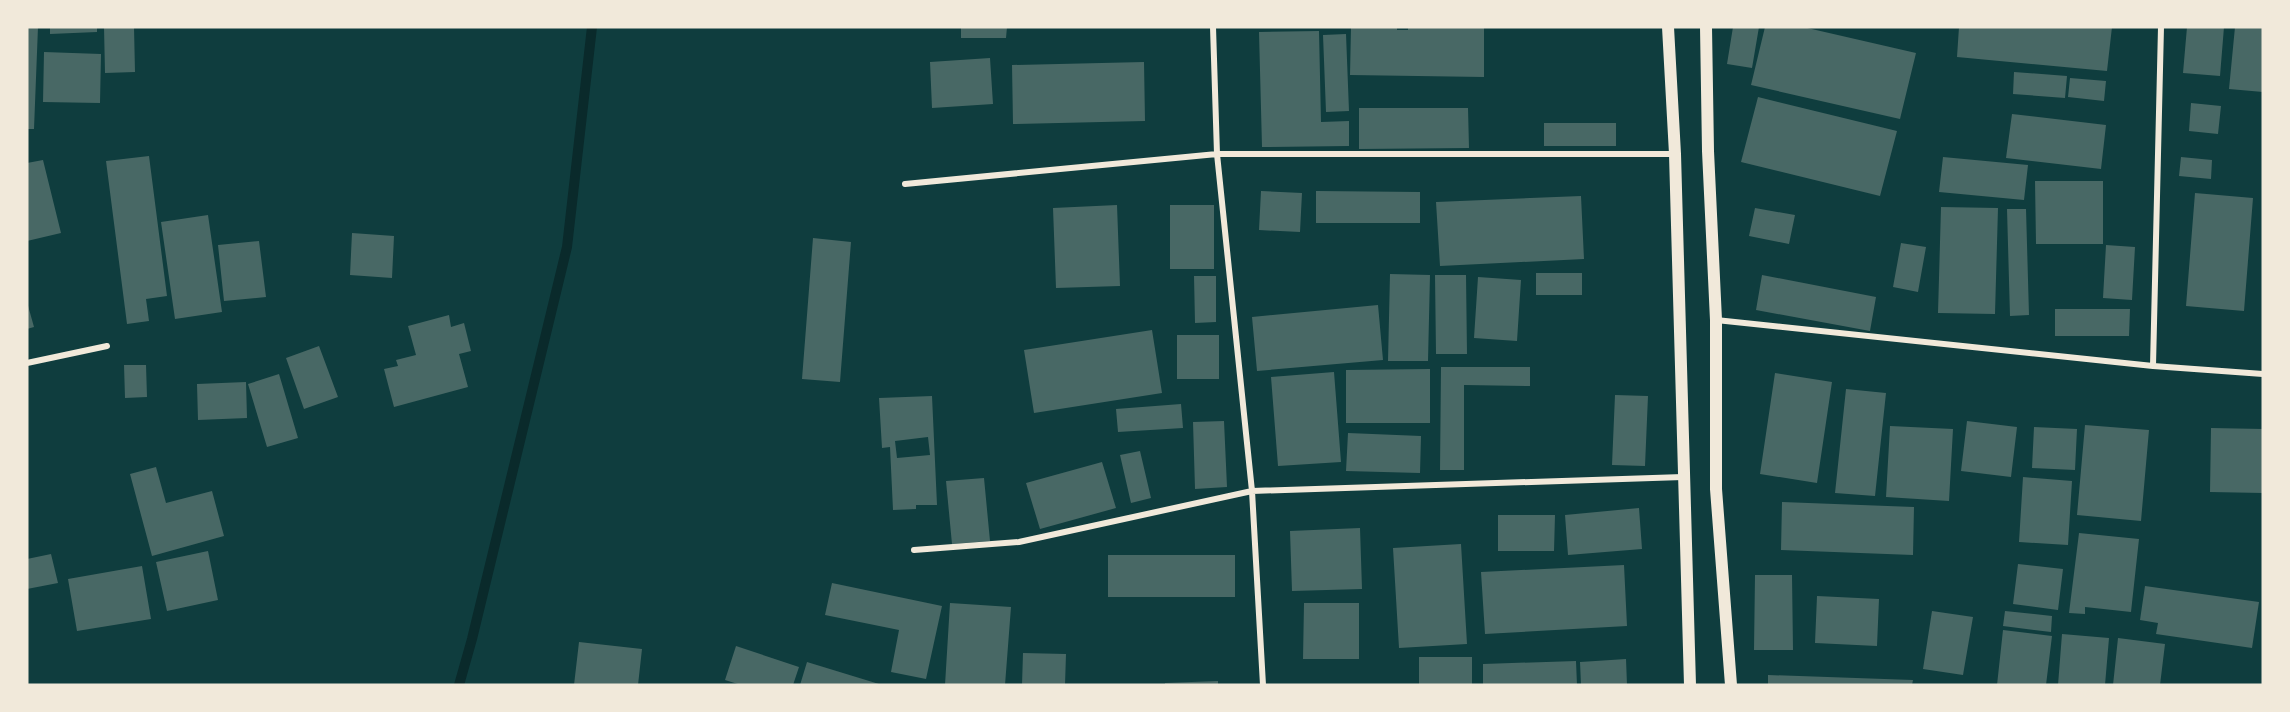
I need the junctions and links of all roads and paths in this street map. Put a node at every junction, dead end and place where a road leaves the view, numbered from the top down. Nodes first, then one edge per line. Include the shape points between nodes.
1 (1214, 27) edge
2 (1668, 27) edge
3 (1706, 27) edge
4 (2161, 27) edge
5 (1217, 154) junction
6 (1675, 154) junction
7 (905, 184) dead end
8 (1716, 320) junction
9 (107, 346) dead end
10 (27, 363) edge
11 (2153, 366) junction
12 (2263, 374) edge
13 (1683, 477) junction
14 (1252, 491) junction
15 (914, 550) dead end
16 (1263, 685) edge
17 (1690, 685) edge
18 (1731, 685) edge

1 - 5 street
2 - 6 main road
3 - 8 main road
4 - 11 street
5 - 6 street
5 - 7 street
5 - 14 street
6 - 13 main road
8 - 11 street
8 - 18 main road via 1716,489
9 - 10 street
11 - 12 street
13 - 14 street
13 - 17 main road
14 - 15 street via 1019,542
14 - 16 street

